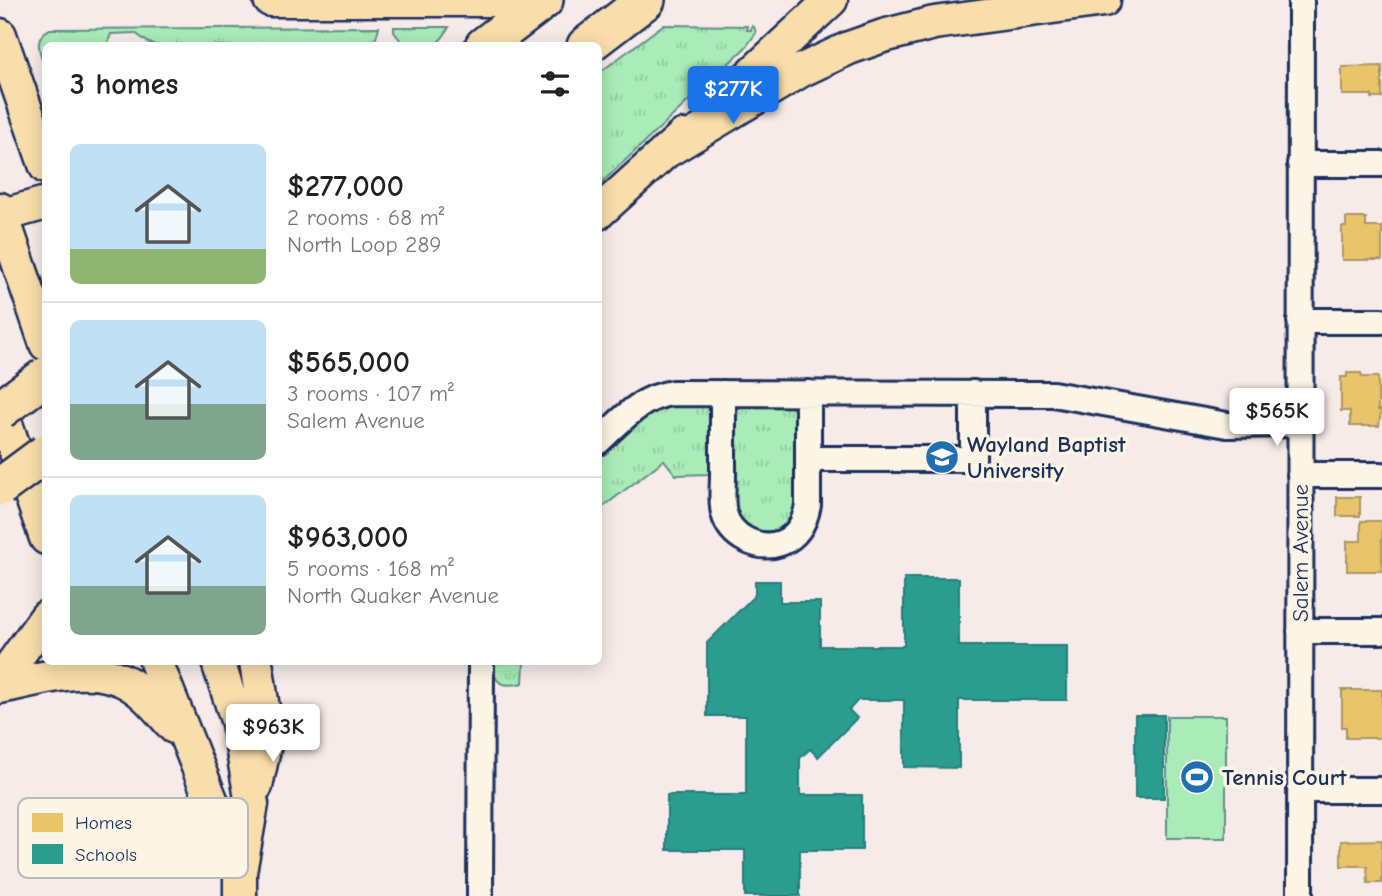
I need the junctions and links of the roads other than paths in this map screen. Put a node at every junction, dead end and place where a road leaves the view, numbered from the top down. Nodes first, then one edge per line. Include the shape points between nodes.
1 (270, 0) edge
2 (508, 0) edge
3 (544, 0) edge
4 (646, 0) edge
5 (831, 0) edge
6 (1104, 0) edge
7 (1301, 0) edge
8 (0, 35) edge
9 (489, 42) edge
10 (591, 42) edge
11 (667, 151) junction
12 (42, 156) edge
13 (1300, 164) junction
14 (1382, 164) edge
15 (42, 203) edge
16 (602, 208) edge
17 (1, 214) edge
18 (1300, 321) junction
19 (1382, 321) edge
20 (42, 332) edge
21 (42, 379) edge
22 (723, 393) junction
23 (808, 393) junction
24 (973, 393) junction
25 (0, 408) edge
26 (1300, 424) junction
27 (602, 438) edge
28 (42, 456) edge
29 (808, 459) junction
30 (1300, 475) junction
31 (1382, 475) edge
32 (0, 487) edge
33 (42, 527) edge
34 (42, 623) edge
35 (1300, 631) junction
36 (1382, 631) edge
37 (42, 657) edge
38 (157, 665) edge
39 (219, 665) edge
40 (256, 665) edge
41 (481, 665) edge
42 (0, 684) edge
43 (186, 740) junction
44 (1300, 790) junction
45 (1382, 790) edge
46 (208, 798) edge
47 (252, 804) junction
48 (248, 831) edge
49 (480, 896) edge
50 (1300, 896) edge

1 - 2 main road
3 - 9 highway
4 - 10 highway
5 - 11 main road
6 - 11 main road via 934,23 883,36 802,70
7 - 13 street, Salem Avenue
8 - 12 main road
11 - 16 main road
13 - 14 street
13 - 18 street, Salem Avenue
15 - 17 main road
17 - 20 main road
18 - 19 street
18 - 26 street, Salem Avenue
21 - 25 highway, bridge
22 - 23 street
22 - 27 street via 653,397 640,403
22 - 29 street via 724,516 736,533 760,545 779,543 795,534 808,505
23 - 24 street
23 - 29 street
24 - 26 street via 1061,394 1227,425
24 - 29 street via 973,459
25 - 33 main road
26 - 30 street, Salem Avenue
28 - 32 highway, bridge
30 - 31 street
30 - 35 street, Salem Avenue
34 - 42 main road
35 - 36 street
35 - 44 street, Salem Avenue
37 - 42 main road
38 - 43 main road
39 - 47 main road via 238,723
40 - 47 main road via 267,735
41 - 49 street
42 - 43 main road via 102,673 124,680 149,699
43 - 46 main road
44 - 45 street
44 - 50 street, Salem Avenue
47 - 48 main road

